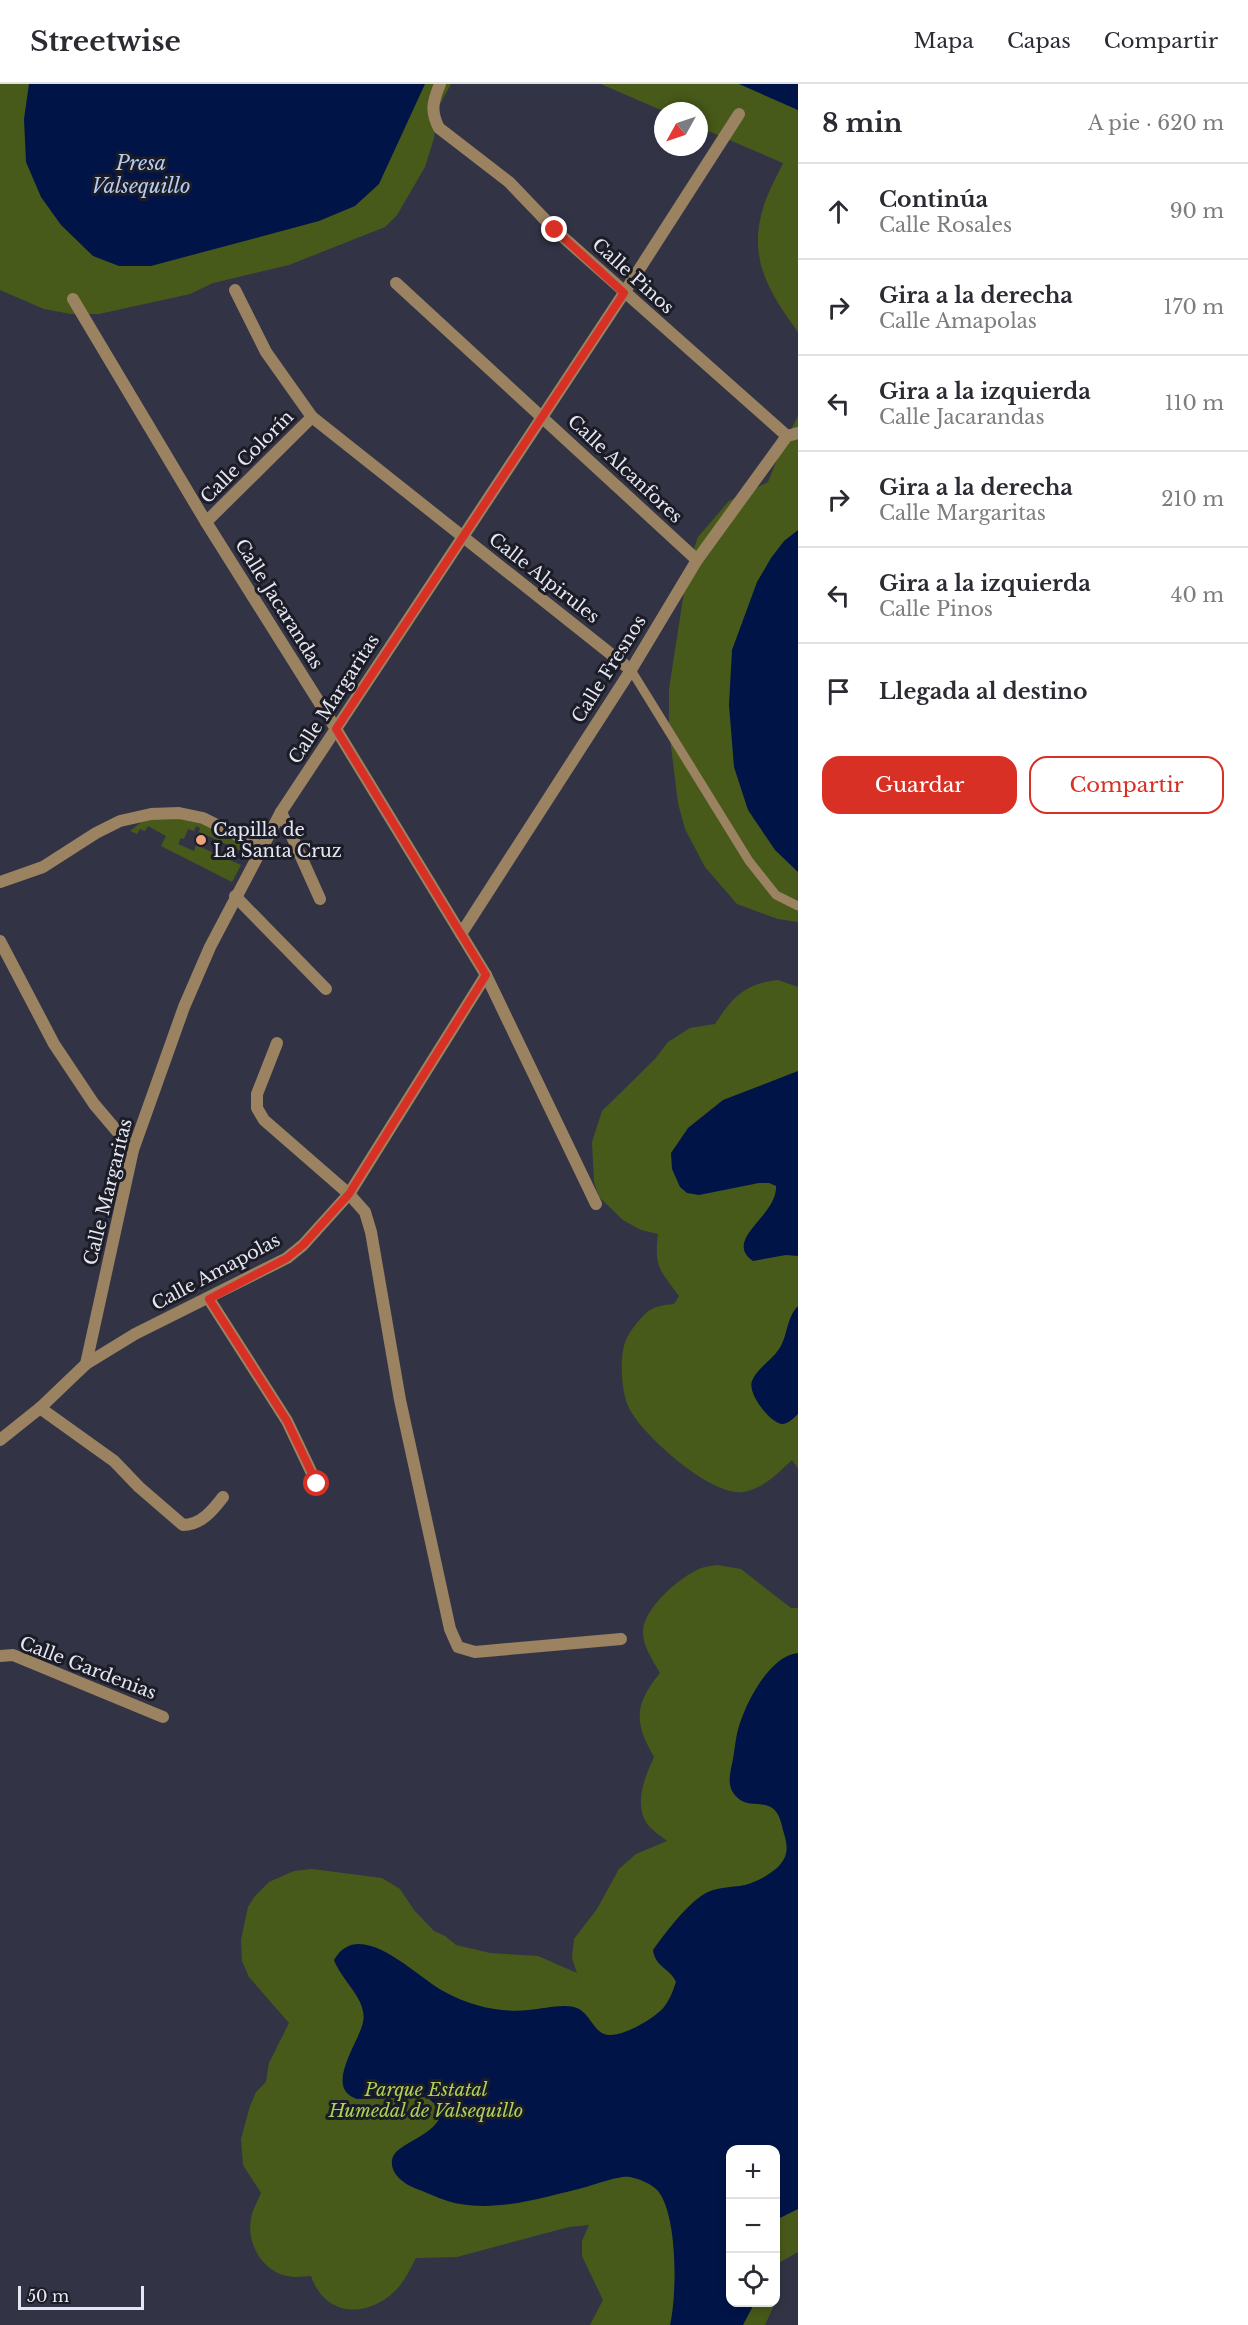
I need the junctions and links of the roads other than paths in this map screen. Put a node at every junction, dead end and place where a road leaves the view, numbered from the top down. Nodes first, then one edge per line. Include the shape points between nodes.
1 (440, 84) edge
2 (739, 114) dead end
3 (396, 283) dead end
4 (236, 290) dead end
5 (624, 293) junction
6 (73, 298) dead end
7 (541, 416) junction
8 (312, 417) junction
9 (793, 435) edge
10 (206, 522) junction
11 (462, 536) junction
12 (698, 560) junction
13 (631, 670) junction
14 (336, 729) junction
15 (281, 812) junction
16 (261, 847) junction
17 (0, 882) edge
18 (235, 896) junction
19 (320, 899) dead end
20 (798, 906) edge
21 (461, 934) junction
22 (0, 941) edge
23 (486, 975) junction
24 (326, 988) dead end
25 (277, 1044) dead end
26 (133, 1150) junction
27 (349, 1194) junction
28 (596, 1204) dead end
29 (209, 1299) junction
30 (86, 1364) junction
31 (40, 1408) junction
32 (1, 1436) edge
33 (317, 1484) dead end
34 (223, 1497) dead end
35 (621, 1638) dead end
36 (0, 1656) edge
37 (163, 1717) dead end

1 - 5 street, Calle Pinos via 433,102 433,116 439,128 509,182
2 - 5 street, Calle Margaritas
3 - 7 street, Calle Alcanfores
4 - 8 street, Calle Alpirules via 266,352
5 - 7 street, Calle Margaritas
5 - 9 street, Calle Pinos
6 - 10 street, Calle Jacarandas
7 - 11 street, Calle Margaritas
7 - 12 street, Calle Alcanfores
8 - 10 street, Calle Colorín
8 - 11 street, Calle Alpirules
9 - 12 street, Calle Fresnos
10 - 14 street, Calle Jacarandas
11 - 13 street, Calle Alpirules
11 - 14 street, Calle Margaritas
12 - 13 street, Calle Fresnos
13 - 20 lane, Calle Alpirules via 765,884 776,895
13 - 21 street, Calle Fresnos
14 - 15 street, Calle Margaritas
14 - 21 street, Calle Jacarandas
15 - 16 street, Calle Margaritas
15 - 19 street
16 - 17 street via 203,818 179,813 152,814 120,821 43,867
16 - 18 street, Calle Margaritas
18 - 24 street
18 - 26 street, Calle Margaritas via 184,1007
21 - 23 street, Calle Jacarandas
22 - 26 street via 54,1044 94,1104
23 - 27 street, Calle Amapolas
23 - 28 street, Calle Jacarandas
25 - 27 street via 257,1094 257,1108 264,1120
26 - 30 street, Calle Margaritas
27 - 29 street, Calle Amapolas via 287,1258
27 - 35 street via 364,1212 371,1232 400,1400 450,1629 458,1647 475,1652
29 - 30 street, Calle Amapolas via 135,1334
29 - 33 street via 287,1421
30 - 31 street, Calle Amapolas
31 - 32 street, Calle Amapolas
31 - 34 street via 114,1461 183,1525 202,1519
36 - 37 street, Calle Gardenias via 13,1655

